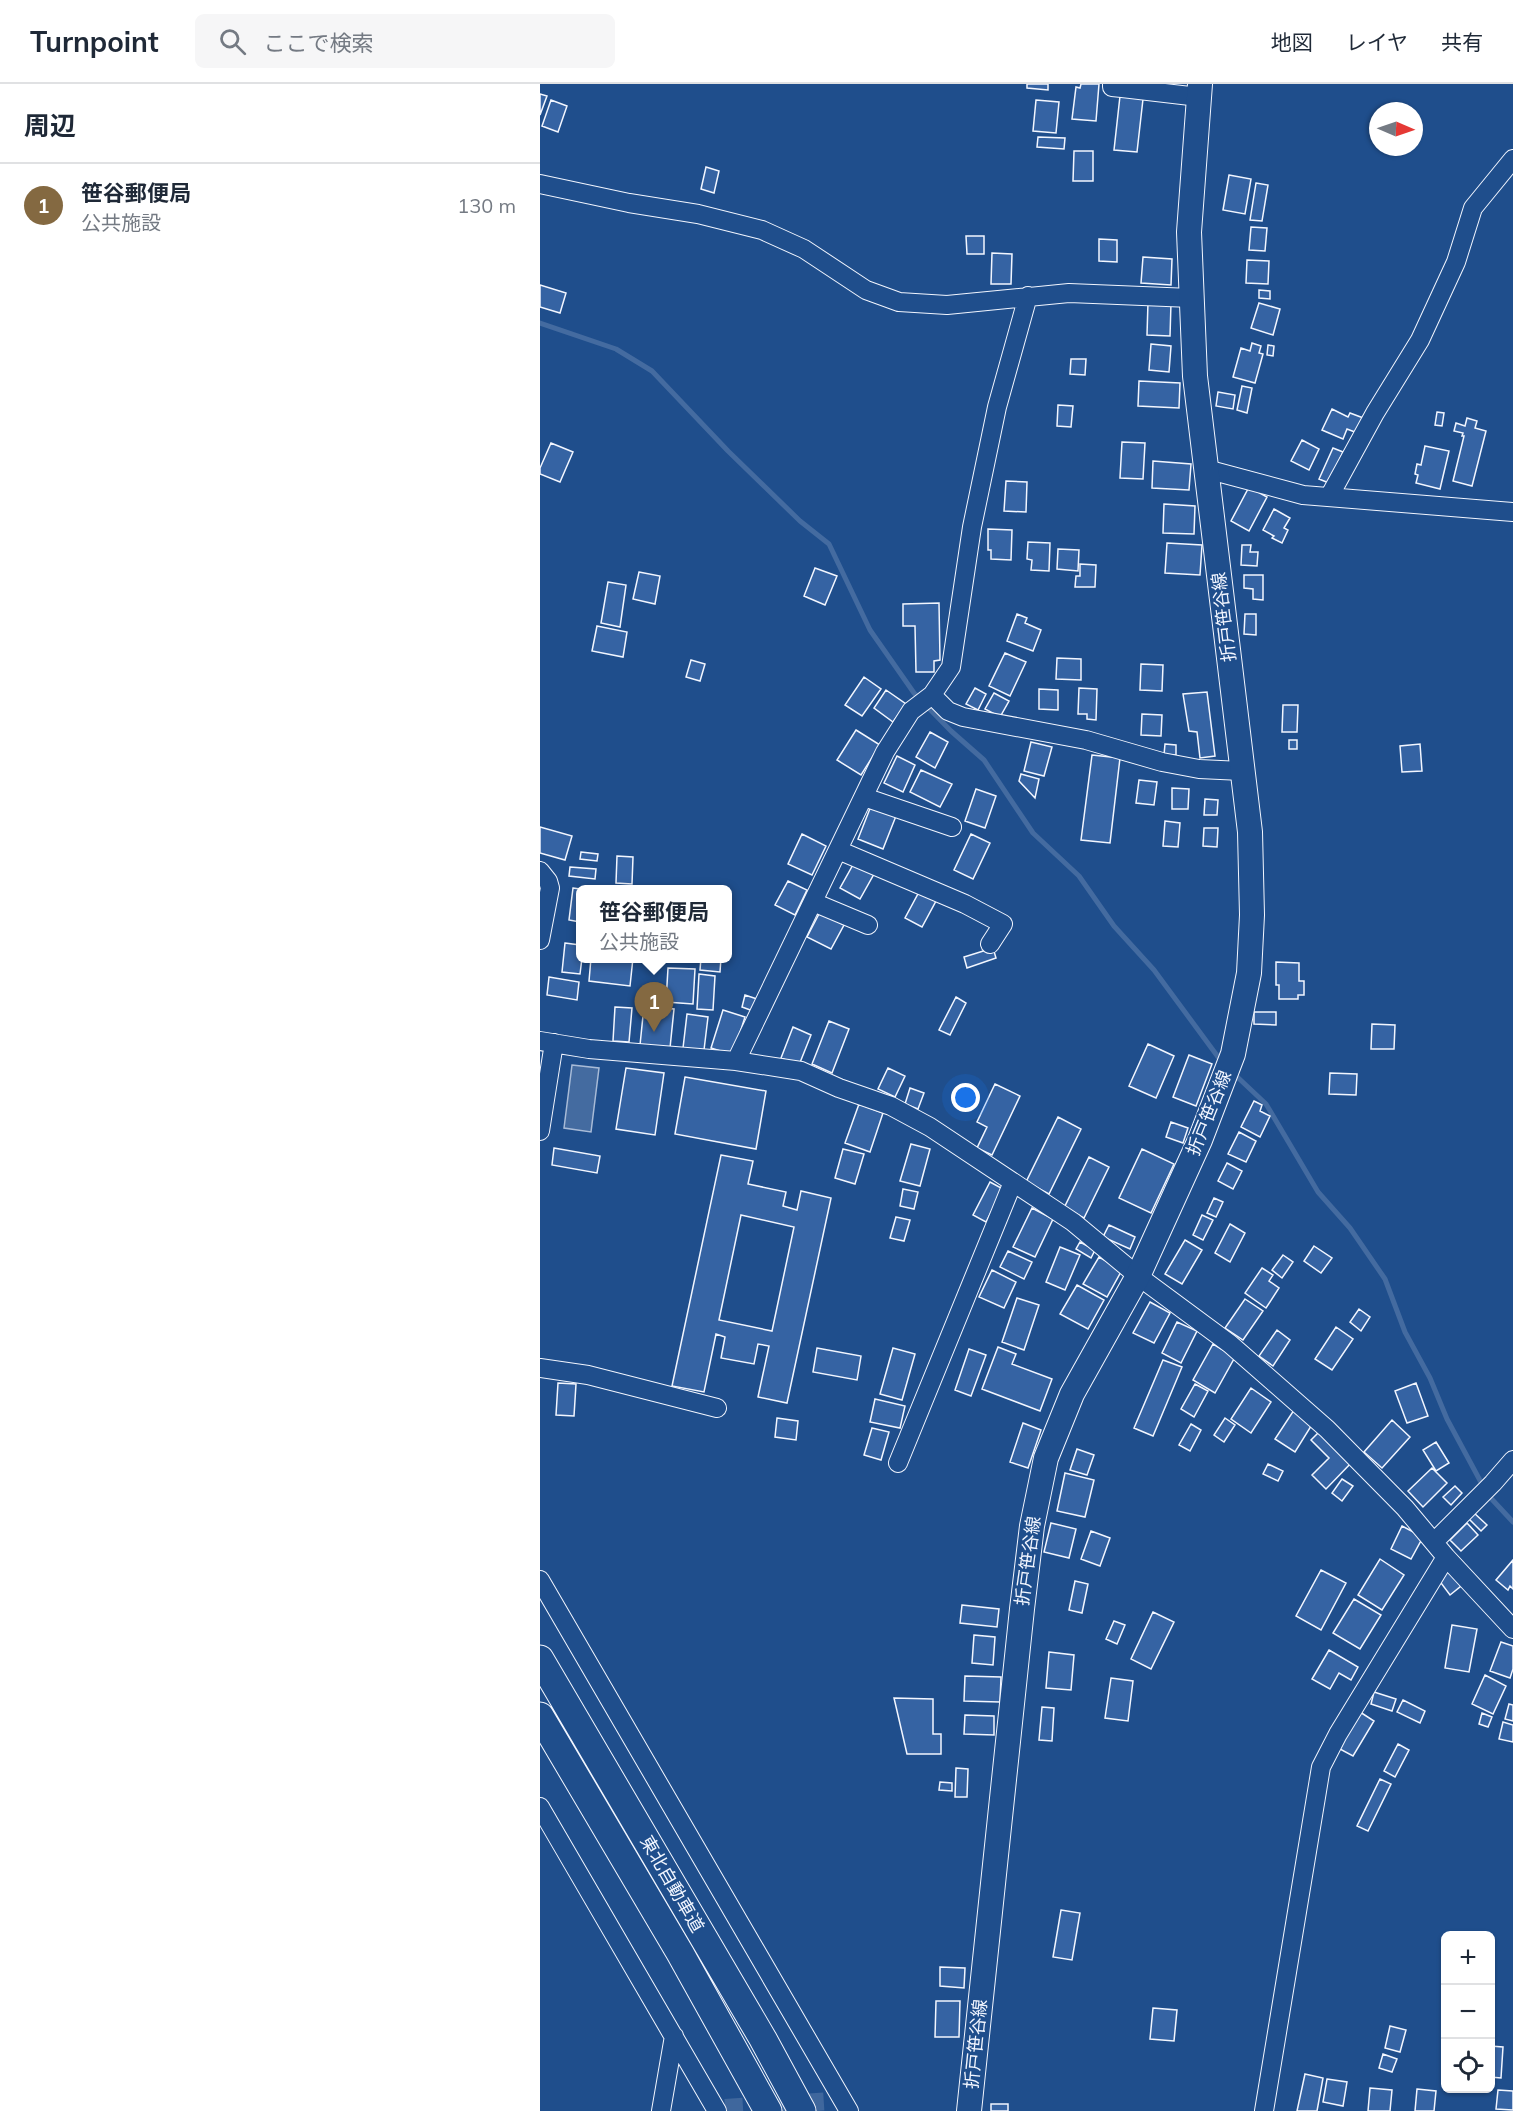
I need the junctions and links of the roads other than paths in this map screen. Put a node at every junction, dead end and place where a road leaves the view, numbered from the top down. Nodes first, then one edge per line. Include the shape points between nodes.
1 (1112, 84) edge
2 (1199, 90) edge
3 (1513, 159) edge
4 (540, 184) edge
5 (1028, 296) junction
6 (1191, 298) junction
7 (1206, 468) junction
8 (1329, 497) junction
9 (1513, 512) edge
10 (932, 695) junction
11 (1242, 771) junction
12 (864, 797) junction
13 (952, 827) dead end
14 (838, 850) junction
15 (540, 871) edge
16 (813, 902) junction
17 (868, 925) dead end
18 (540, 940) edge
19 (990, 944) dead end
20 (547, 1042) edge
21 (736, 1061) junction
22 (540, 1131) edge
23 (1013, 1182) junction
24 (1138, 1276) junction
25 (540, 1368) edge
26 (717, 1408) dead end
27 (1513, 1460) edge
28 (898, 1463) dead end
29 (1434, 1542) junction
30 (1446, 1557) junction
31 (540, 1580) edge
32 (1513, 1629) edge
33 (540, 1659) edge
34 (540, 1716) edge
35 (540, 1808) edge
36 (674, 2036) junction
37 (840, 2102) edge
38 (719, 2109) edge
39 (661, 2111) edge
40 (768, 2111) edge
41 (802, 2111) edge
42 (969, 2111) edge
43 (1264, 2111) edge

1 - 2 street via 1122,88
2 - 6 main road, 折戸笹谷線 via 1190,232
3 - 8 street via 1473,208 1456,262 1420,340
4 - 5 street via 762,230 804,249 866,290 899,302 947,305
5 - 6 street via 1069,293
5 - 10 street via 997,407 972,527 951,667
6 - 7 main road, 折戸笹谷線
7 - 8 street via 1304,495
7 - 11 main road, 折戸笹谷線
8 - 9 street
10 - 11 street via 948,711 963,717 1086,740 1190,767
10 - 12 street via 912,711 885,752
11 - 24 main road, 折戸笹谷線 via 1250,832 1252,915 1249,973 1240,1024 1233,1054 1200,1140
12 - 13 street
12 - 14 street
14 - 16 street
14 - 19 street via 1003,924
15 - 18 street via 549,880 550,888
16 - 17 street
16 - 21 street
20 - 21 street
20 - 22 street
21 - 23 street via 801,1071 891,1106
23 - 24 street via 1073,1222
23 - 28 street
24 - 29 street via 1230,1344 1327,1429
24 - 42 main road, 折戸笹谷線 via 1072,1394 1046,1458 1032,1526
25 - 26 street via 588,1375
27 - 29 street
29 - 30 street
30 - 32 street
30 - 43 street via 1321,1767
31 - 37 street
33 - 41 highway, 東北自動車道
34 - 40 highway, 東北自動車道
35 - 36 street
36 - 38 street
36 - 39 street

